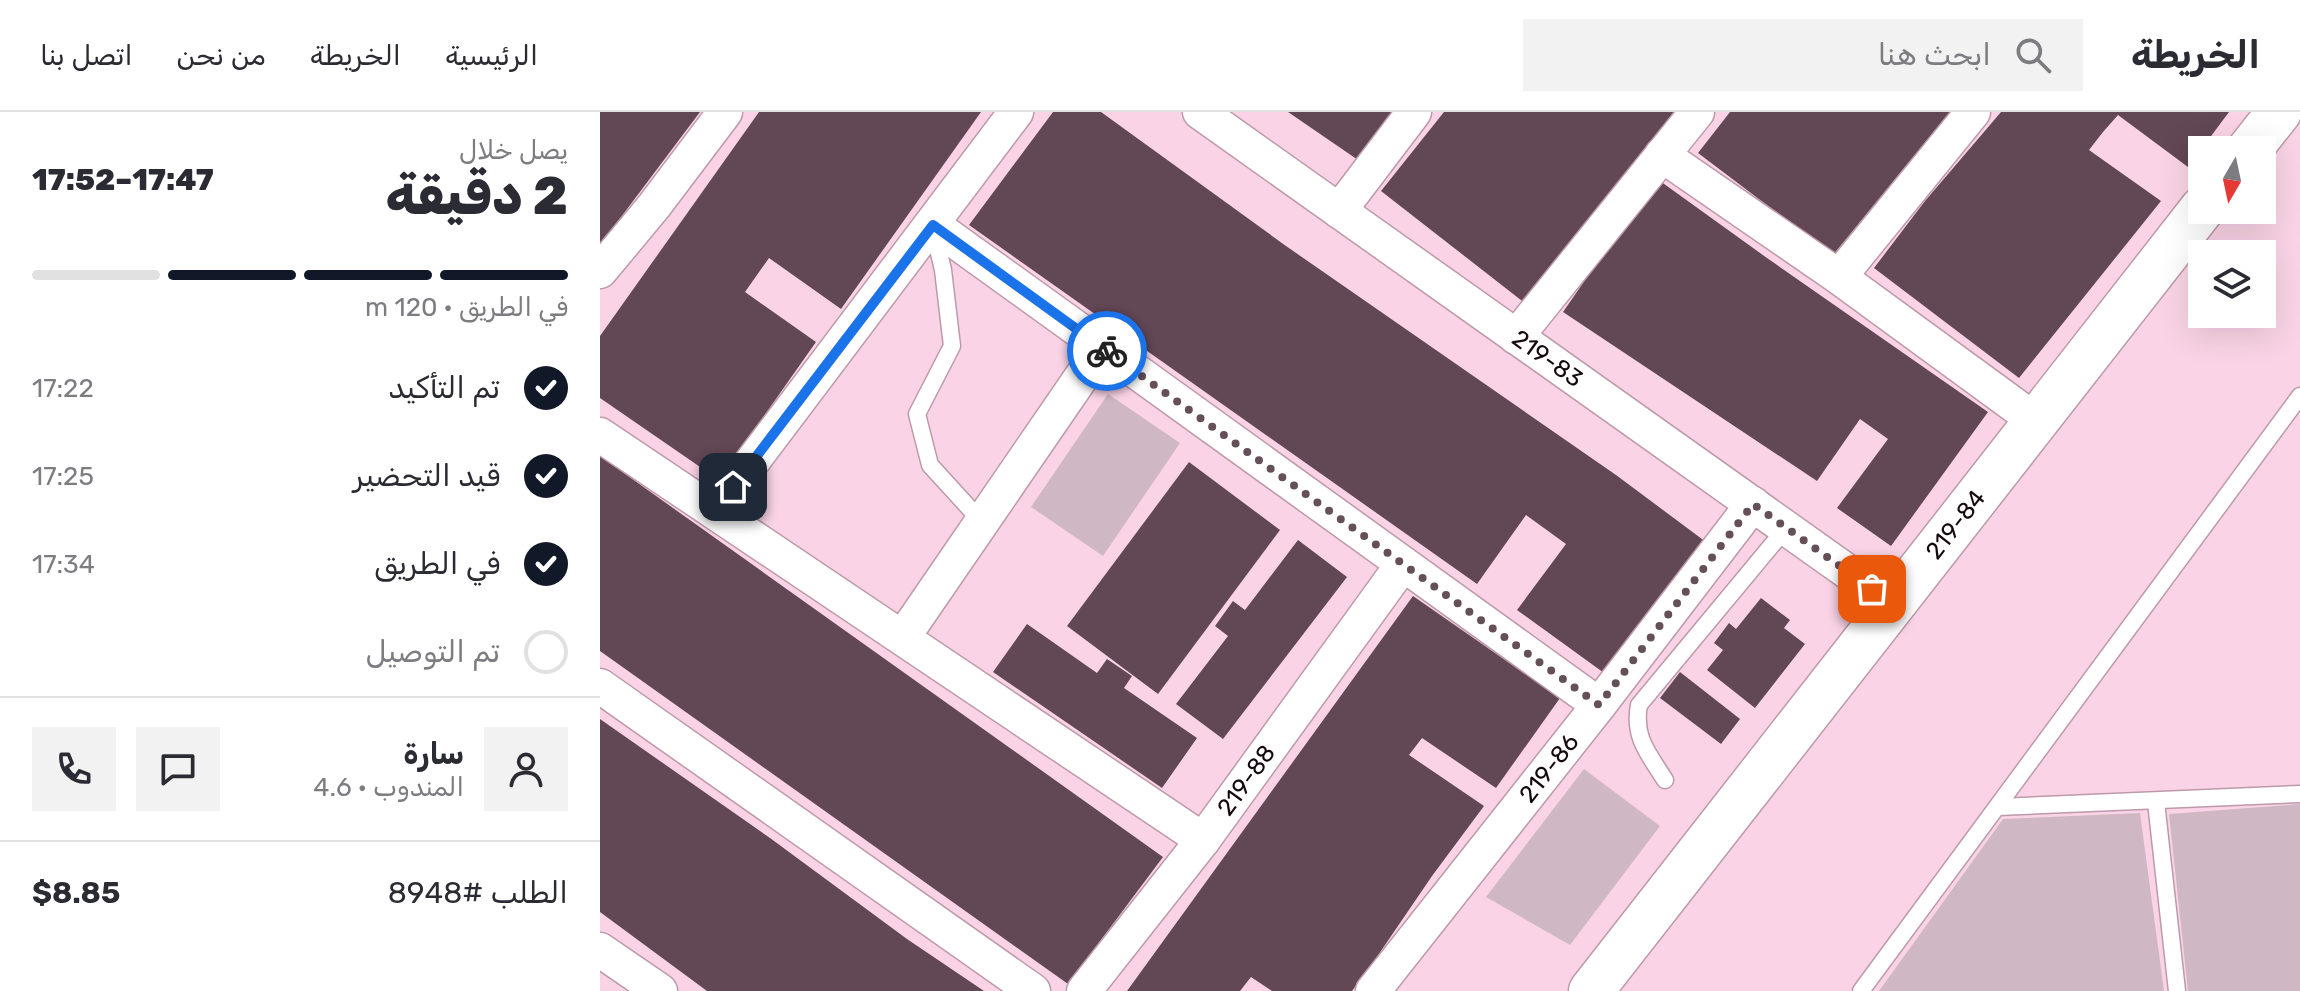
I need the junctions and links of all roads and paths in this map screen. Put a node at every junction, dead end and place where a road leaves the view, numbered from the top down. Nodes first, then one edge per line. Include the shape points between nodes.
1 (725, 112) edge
2 (1016, 112) edge
3 (1200, 112) edge
4 (1414, 112) edge
5 (1697, 112) edge
6 (1973, 112) edge
7 (2279, 112) edge
8 (2260, 136) edge
9 (1662, 155) junction
10 (1339, 211) junction
11 (2190, 224) edge
12 (933, 225) junction
13 (600, 271) edge
14 (1839, 277) junction
15 (1516, 337) junction
16 (1102, 347) junction
17 (2298, 404) edge
18 (2036, 421) junction
19 (600, 435) edge
20 (1753, 504) junction
21 (715, 511) junction
22 (982, 522) junction
23 (1786, 528) junction
24 (1403, 564) junction
25 (1893, 604) junction
26 (903, 637) junction
27 (600, 686) edge
28 (1599, 705) junction
29 (1665, 780) dead end
30 (2300, 794) edge
31 (2156, 802) junction
32 (1998, 807) junction
33 (1203, 840) junction
34 (605, 965) edge
35 (660, 991) edge
36 (1033, 991) edge
37 (1084, 991) edge
38 (1373, 991) edge
39 (1591, 991) edge
40 (1861, 991) edge
41 (2177, 991) edge

1 - 13 street
2 - 12 street
3 - 10 street, 219-83
4 - 10 street
5 - 9 street
6 - 14 street
7 - 8 street
9 - 14 street
9 - 15 street
10 - 15 street, 219-83
11 - 18 street, 219-84
12 - 16 street
12 - 21 street
12 - 22 lane via 952,346 917,414 930,465
14 - 18 street
15 - 20 street, 219-83
16 - 22 street
16 - 24 street
17 - 32 lane
18 - 25 street, 219-84
19 - 21 street
20 - 23 street, 219-83
20 - 28 street, 219-86
21 - 26 street
22 - 26 street
23 - 25 street, 219-83
23 - 29 lane via 1639,705 1636,723 1643,744
24 - 28 street
24 - 33 street, 219-88
25 - 39 street, 219-84
26 - 33 street
27 - 36 street
28 - 38 street, 219-86
30 - 31 lane
31 - 32 lane
31 - 41 lane
32 - 40 lane
33 - 37 street, 219-88
34 - 35 street

